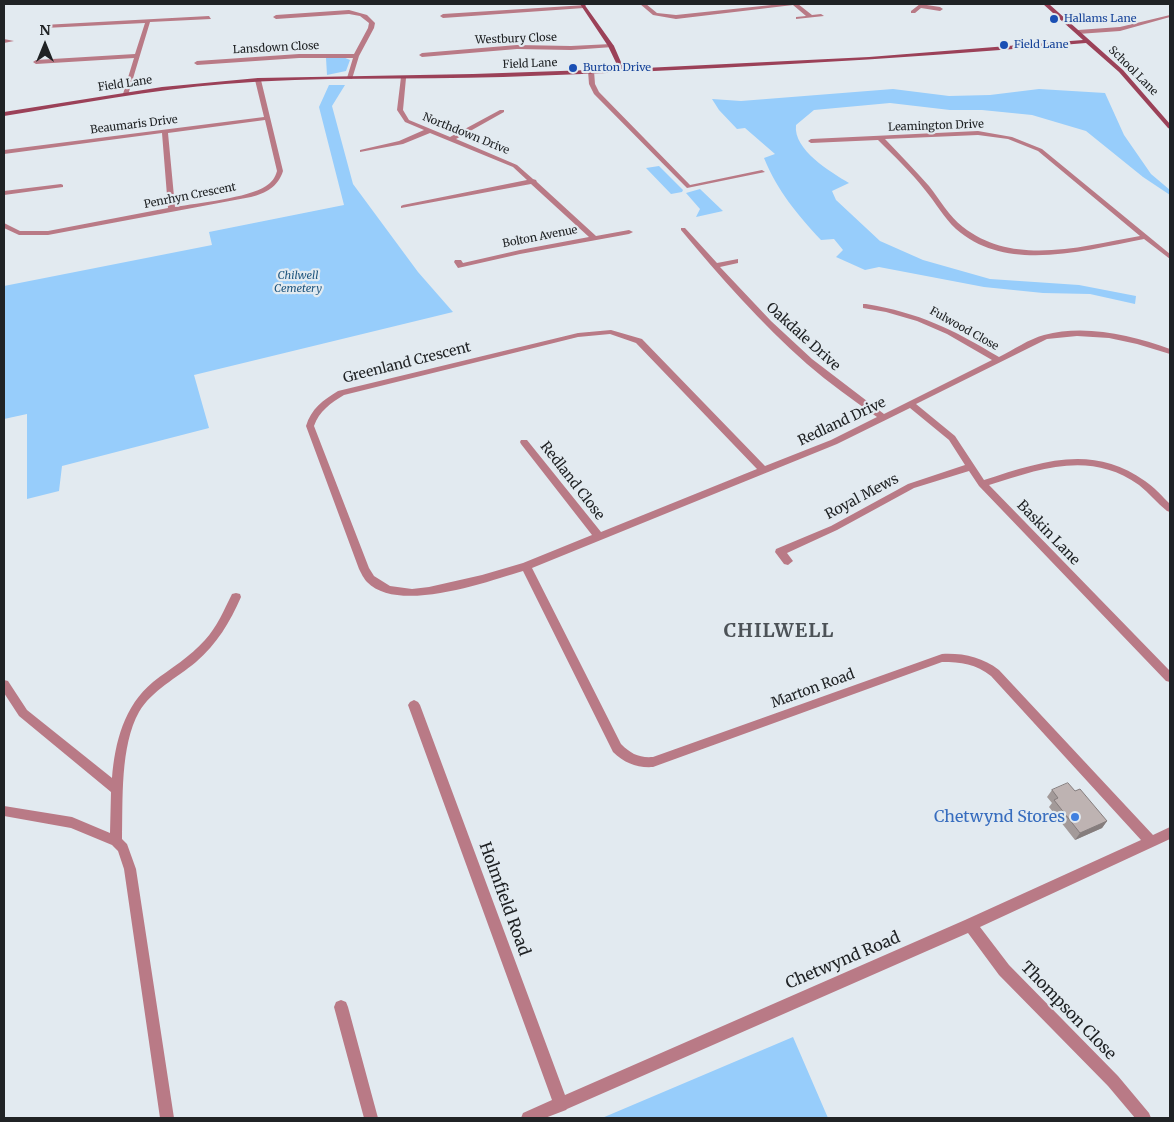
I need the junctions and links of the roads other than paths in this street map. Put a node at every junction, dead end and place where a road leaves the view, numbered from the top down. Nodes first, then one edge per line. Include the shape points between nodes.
1 (643, 4) edge
2 (794, 4) edge
3 (1046, 4) edge
4 (583, 5) edge
5 (918, 5) edge
6 (275, 7) dead end
7 (940, 9) dead end
8 (912, 12) dead end
9 (442, 16) dead end
10 (821, 16) dead end
11 (1170, 16) edge
12 (276, 17) junction
13 (811, 17) junction
14 (209, 18) dead end
15 (798, 18) dead end
16 (148, 21) junction
17 (277, 24) dead end
18 (45, 26) dead end
19 (1078, 32) junction
20 (11, 40) dead end
21 (4, 41) edge
22 (1088, 41) junction
23 (611, 46) junction
24 (422, 55) dead end
25 (136, 56) junction
26 (356, 56) junction
27 (36, 62) dead end
28 (198, 63) dead end
29 (622, 70) junction
30 (591, 72) junction
31 (350, 78) junction
32 (403, 78) junction
33 (258, 80) junction
34 (126, 94) junction
35 (502, 111) dead end
36 (4, 114) edge
37 (492, 116) junction
38 (268, 118) junction
39 (504, 121) dead end
40 (1170, 127) edge
41 (428, 131) junction
42 (165, 132) junction
43 (880, 138) junction
44 (451, 139) junction
45 (811, 141) dead end
46 (362, 151) dead end
47 (4, 152) edge
48 (762, 172) dead end
49 (63, 178) dead end
50 (534, 181) junction
51 (4, 193) edge
52 (430, 193) dead end
53 (436, 201) junction
54 (403, 207) dead end
55 (172, 210) junction
56 (4, 226) edge
57 (683, 229) dead end
58 (629, 232) dead end
59 (1146, 237) junction
60 (594, 238) junction
61 (1170, 256) edge
62 (735, 261) dead end
63 (458, 262) dead end
64 (715, 266) junction
65 (866, 306) dead end
66 (890, 310) junction
67 (884, 319) dead end
68 (1170, 352) edge
69 (998, 360) junction
70 (910, 404) junction
71 (884, 418) junction
72 (524, 442) dead end
73 (970, 467) junction
74 (764, 471) junction
75 (982, 484) junction
76 (1170, 509) edge
77 (599, 537) junction
78 (788, 561) dead end
79 (526, 566) junction
80 (236, 597) dead end
81 (1170, 678) edge
82 (4, 684) edge
83 (414, 705) dead end
84 (117, 789) junction
85 (4, 810) edge
86 (1170, 833) edge
87 (116, 842) junction
88 (1151, 842) junction
89 (970, 925) junction
90 (341, 1007) dead end
91 (561, 1105) junction
92 (167, 1118) edge
93 (371, 1118) edge
94 (528, 1118) edge
95 (1144, 1118) edge

1 - 2 street via 655,14 676,17
2 - 13 street
3 - 19 street, School Lane
4 - 9 street
4 - 23 street
5 - 7 street
5 - 8 street
6 - 12 street
10 - 13 street
11 - 19 street via 1120,28
12 - 17 street
12 - 26 street via 358,13 372,23
13 - 15 street
14 - 16 street
16 - 18 street
16 - 25 street
19 - 22 street, School Lane
20 - 21 street
22 - 29 street, Field Lane via 854,60
22 - 40 street, School Lane via 1137,87
23 - 24 street, Westbury Close via 517,47
23 - 29 street
25 - 27 street
25 - 34 street
26 - 28 street, Lansdown Close via 290,56
26 - 31 street
29 - 30 street, Field Lane
30 - 32 street, Field Lane
30 - 48 street via 596,93 689,187
31 - 32 street, Field Lane
31 - 33 street, Field Lane
32 - 41 street, Northdown Drive via 401,114 407,121
33 - 34 street, Field Lane
33 - 38 street, Penrhyn Crescent
34 - 36 street, Field Lane
35 - 37 street
37 - 39 street
37 - 44 street
38 - 42 street, Beaumaris Drive
38 - 55 street, Penrhyn Crescent via 280,171 274,183 251,195
41 - 44 street, Northdown Drive
41 - 46 street via 401,143 376,145
42 - 47 street, Beaumaris Drive
42 - 55 street
43 - 45 street, Leamington Drive
43 - 59 street, Leamington Drive via 978,134 1025,143 1040,150
43 - 59 street via 958,226 990,245 1016,252 1044,252
44 - 50 street, Northdown Drive via 510,163
49 - 51 street via 61,188
50 - 53 street
50 - 60 street, Northdown Drive
52 - 53 street
53 - 54 street
55 - 56 street, Penrhyn Crescent via 48,234 19,233
57 - 64 street, Oakdale Drive
58 - 60 street, Bolton Avenue
59 - 61 street, Leamington Drive
60 - 63 street, Bolton Avenue via 461,266
62 - 64 street
64 - 71 street, Oakdale Drive via 761,317 800,353 833,382
65 - 66 street, Fulwood Close
66 - 67 street
66 - 69 street, Fulwood Close via 931,322
68 - 69 street, Redland Drive via 1113,336 1067,334 1033,342
69 - 70 street, Redland Drive
70 - 71 street, Redland Drive
70 - 73 street, Baskin Lane via 952,438
71 - 74 street, Redland Drive
72 - 77 street, Redland Close
73 - 75 street, Baskin Lane
73 - 78 street, Royal Mews via 911,486 834,528 780,552
74 - 77 street, Redland Drive
74 - 79 street, Greenland Crescent via 639,341 611,332 578,335 341,393 324,403 314,414 312,433 364,569 378,585 400,592 430,591
75 - 76 street via 1060,461 1090,462 1110,466 1140,481
75 - 81 street, Baskin Lane
77 - 79 street, Redland Drive
79 - 88 street, Marton Road via 617,748 626,758 653,762 942,658 972,659 995,673
80 - 84 street via 223,627 200,652 157,686 136,708 127,728
82 - 84 street via 23,713
83 - 91 street, Holmfield Road
84 - 87 street
85 - 87 street via 72,823
86 - 88 street, Chetwynd Road
87 - 92 street via 122,848 130,869
88 - 89 street, Chetwynd Road
89 - 91 street, Chetwynd Road
89 - 95 street, Thompson Close via 1004,970 1108,1076
90 - 93 street
91 - 94 street, Chetwynd Road

